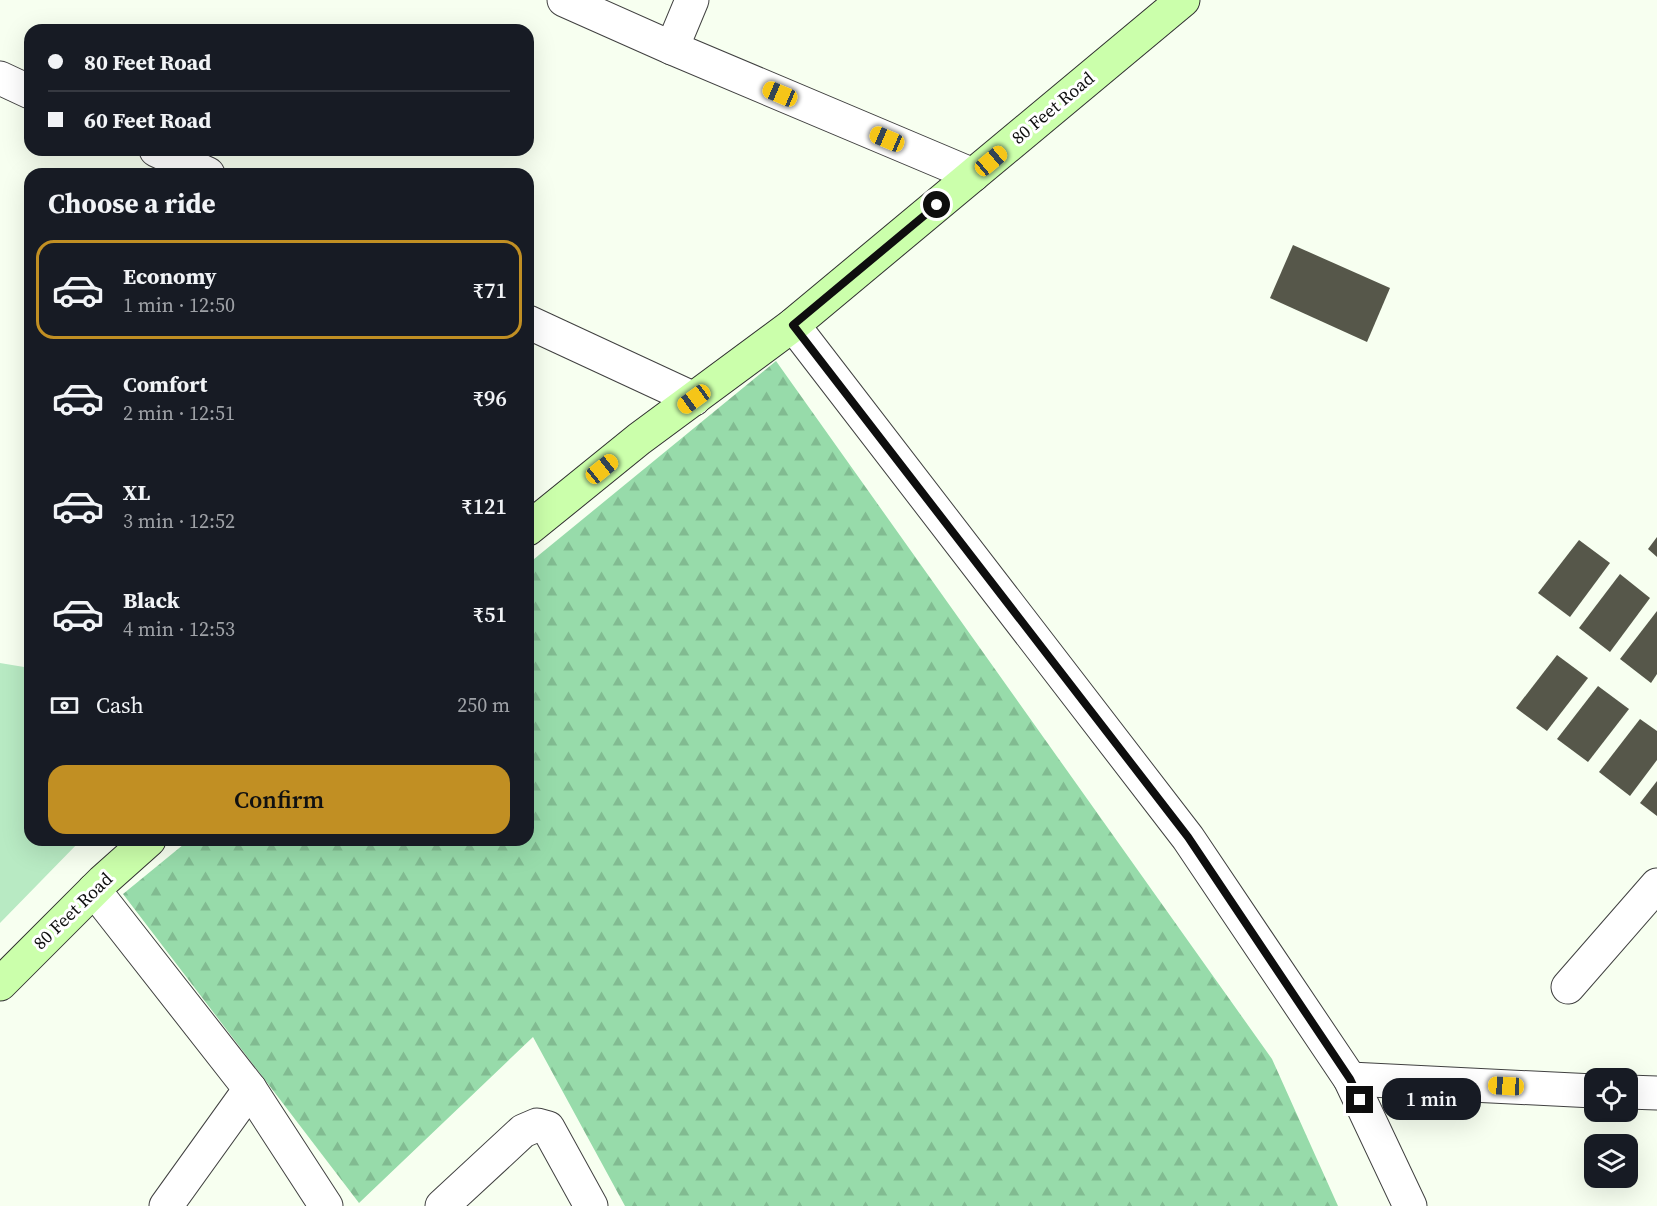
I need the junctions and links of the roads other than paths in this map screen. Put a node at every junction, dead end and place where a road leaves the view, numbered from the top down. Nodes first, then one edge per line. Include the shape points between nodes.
1 (564, 0) edge
2 (692, 0) edge
3 (1183, 0) edge
4 (672, 48) junction
5 (0, 78) edge
6 (24, 89) edge
7 (169, 156) edge
8 (195, 168) edge
9 (973, 175) junction
10 (534, 325) edge
11 (793, 325) junction
12 (694, 399) junction
13 (534, 523) edge
14 (142, 846) edge
15 (1657, 885) edge
16 (94, 890) junction
17 (0, 984) edge
18 (1568, 987) dead end
19 (1350, 1079) junction
20 (250, 1089) junction
21 (1584, 1090) edge
22 (1638, 1093) edge
23 (1657, 1094) edge
24 (166, 1206) edge
25 (326, 1206) edge
26 (442, 1206) edge
27 (591, 1206) edge
28 (1410, 1206) edge

1 - 4 street
2 - 4 street
3 - 9 main road, 80 Feet Road
4 - 9 street
5 - 6 street
7 - 8 street
9 - 11 main road, 80 Feet Road
10 - 12 street
11 - 12 main road, 80 Feet Road
11 - 19 street via 1188,837
12 - 13 main road, 80 Feet Road
14 - 16 main road, 80 Feet Road
15 - 18 street
16 - 17 main road, 80 Feet Road
16 - 20 street
19 - 21 street
19 - 28 street
20 - 24 street
20 - 25 street
22 - 23 street
26 - 27 street via 523,1131 537,1125 548,1128

